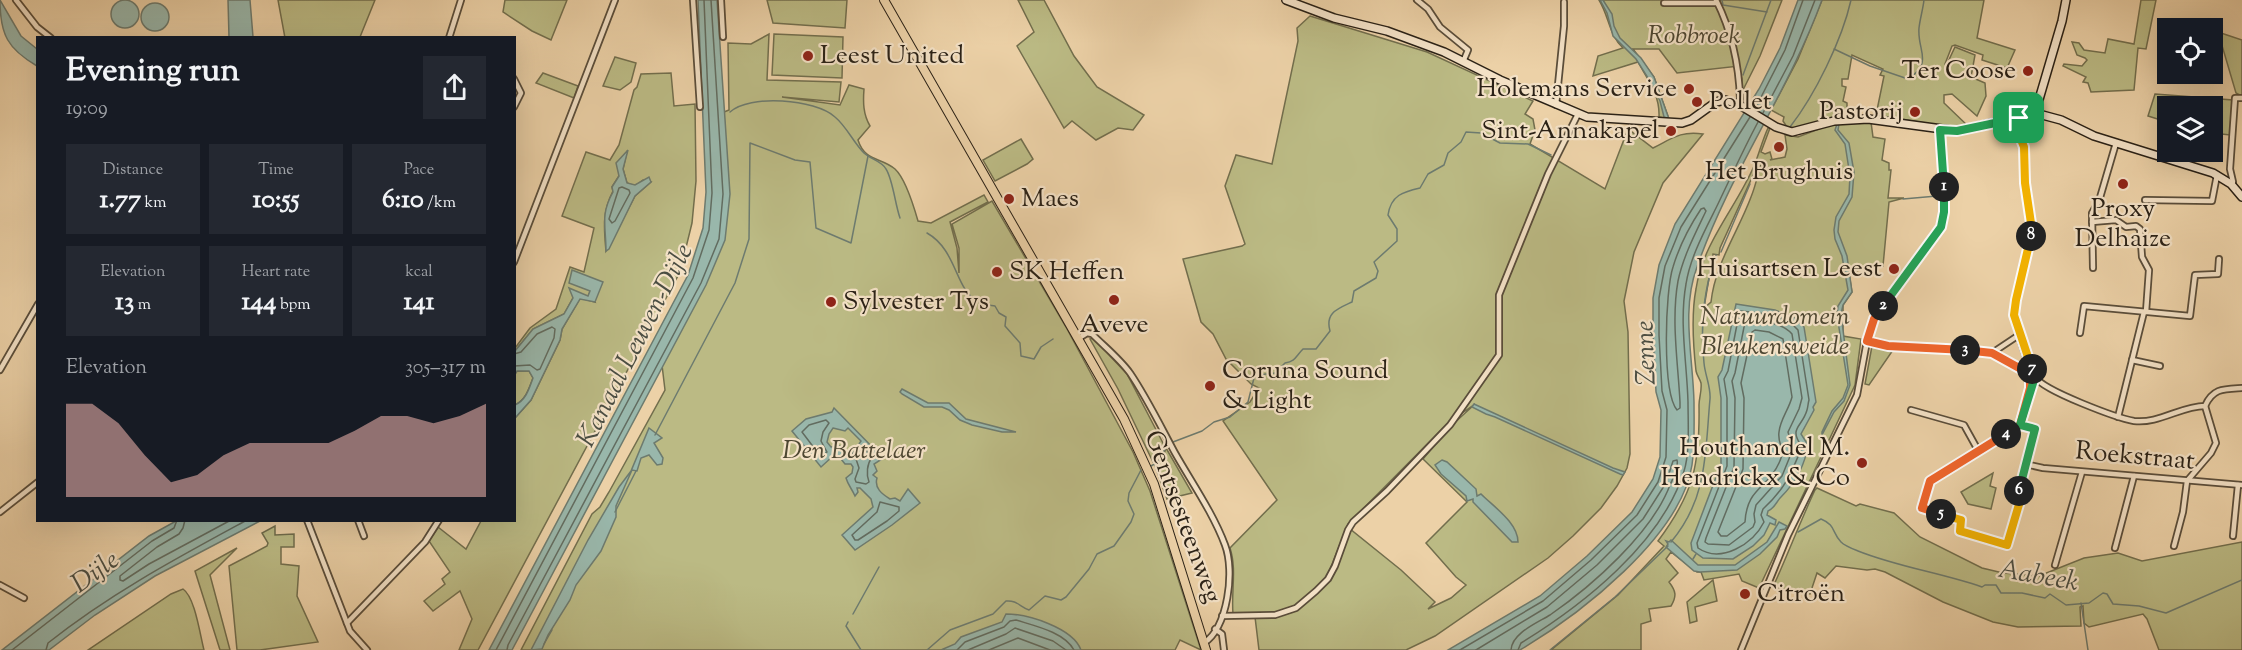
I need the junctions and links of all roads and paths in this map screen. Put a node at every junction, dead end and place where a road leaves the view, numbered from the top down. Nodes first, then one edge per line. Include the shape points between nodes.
1 (16, 0) edge
2 (461, 0) edge
3 (615, 0) edge
4 (693, 0) edge
5 (721, 0) edge
6 (884, 0) edge
7 (1286, 0) edge
8 (1417, 0) edge
9 (2066, 0) edge
10 (1564, 2) dead end
11 (1717, 2) edge
12 (1664, 3) dead end
13 (450, 35) edge
14 (48, 36) edge
15 (723, 37) dead end
16 (1463, 62) junction
17 (516, 83) edge
18 (2242, 98) edge
19 (516, 103) edge
20 (1738, 104) junction
21 (1556, 105) junction
22 (700, 107) dead end
23 (2035, 113) junction
24 (1578, 114) junction
25 (2019, 118) junction
26 (1940, 130) junction
27 (2116, 143) junction
28 (2230, 169) junction
29 (2218, 175) junction
30 (2231, 184) junction
31 (2242, 197) edge
32 (2145, 200) dead end
33 (2092, 222) junction
34 (516, 257) edge
35 (2219, 259) dead end
36 (2092, 268) dead end
37 (36, 307) edge
38 (2145, 312) junction
39 (2080, 333) dead end
40 (2019, 336) junction
41 (1079, 338) junction
42 (1867, 341) junction
43 (1992, 353) junction
44 (2132, 360) junction
45 (2160, 366) dead end
46 (0, 370) edge
47 (2032, 376) junction
48 (2242, 388) edge
49 (2205, 406) junction
50 (1911, 410) dead end
51 (2118, 417) junction
52 (2020, 425) junction
53 (1979, 452) junction
54 (2025, 464) junction
55 (2082, 472) junction
56 (2134, 476) junction
57 (2187, 481) junction
58 (36, 484) edge
59 (2240, 485) edge
60 (0, 512) edge
61 (308, 522) edge
62 (359, 522) edge
63 (438, 522) edge
64 (364, 536) dead end
65 (2233, 536) dead end
66 (2174, 546) dead end
67 (2115, 548) dead end
68 (2055, 565) dead end
69 (0, 585) edge
70 (24, 598) dead end
71 (1222, 616) junction
72 (347, 623) junction
73 (1215, 629) junction
74 (1205, 646) edge
75 (367, 650) edge
76 (1224, 650) edge
77 (1741, 650) edge

1 - 14 street
2 - 13 street
3 - 34 street
4 - 22 street
5 - 15 street
6 - 41 main road, Gentsesteenweg
7 - 16 street via 1334,18 1387,31 1444,51
8 - 16 street via 1440,27 1468,50
9 - 23 street
10 - 21 street
11 - 12 street
11 - 20 street via 1738,61
16 - 21 street
17 - 19 street via 521,93
18 - 28 street via 2235,98
20 - 24 street via 1721,100 1687,122
20 - 26 street via 1792,132 1834,121 1868,119
21 - 24 street
23 - 25 street
23 - 27 street
24 - 71 street via 1548,174 1499,295 1499,355 1450,425 1353,522 1328,579 1296,608 1275,615
25 - 26 street via 1957,131
25 - 40 street via 2032,230 2014,315
26 - 42 street via 1944,212 1941,227 1878,312
27 - 29 street
27 - 33 street
28 - 29 street
28 - 30 street
29 - 30 street
29 - 32 street via 2212,201
30 - 31 street
33 - 36 street
33 - 38 street via 2116,220 2126,227 2136,225 2140,229 2142,257 2149,270
35 - 38 street via 2218,274 2195,275 2190,316
37 - 46 street
38 - 39 street via 2084,306
38 - 44 street
40 - 43 street
40 - 47 street
41 - 71 street, Gentsesteenweg via 1092,334 1130,374 1226,546 1230,579
41 - 74 main road, Gentsesteenweg via 1124,419 1153,482
42 - 43 street
42 - 77 street via 1857,395 1784,543
43 - 47 street
44 - 45 street
44 - 51 street
47 - 51 street
47 - 52 street
48 - 49 street via 2218,391
49 - 51 street via 2145,420
49 - 57 street via 2216,443
50 - 53 street via 1964,425
52 - 53 street
52 - 54 street via 2035,429
53 - 54 street via 1930,481 1922,508 1961,520 1960,531 2007,545 2020,501 2018,488
54 - 55 street, Roekstraat
55 - 56 street, Roekstraat
55 - 68 street
56 - 57 street, Roekstraat
56 - 67 street
57 - 59 street, Roekstraat
57 - 66 street
58 - 60 street
59 - 65 street
61 - 72 street
62 - 64 street
63 - 72 street via 426,542
69 - 70 street
71 - 73 street, Gentsesteenweg
72 - 75 street
73 - 74 street, Gentsesteenweg
73 - 76 street via 1222,634

